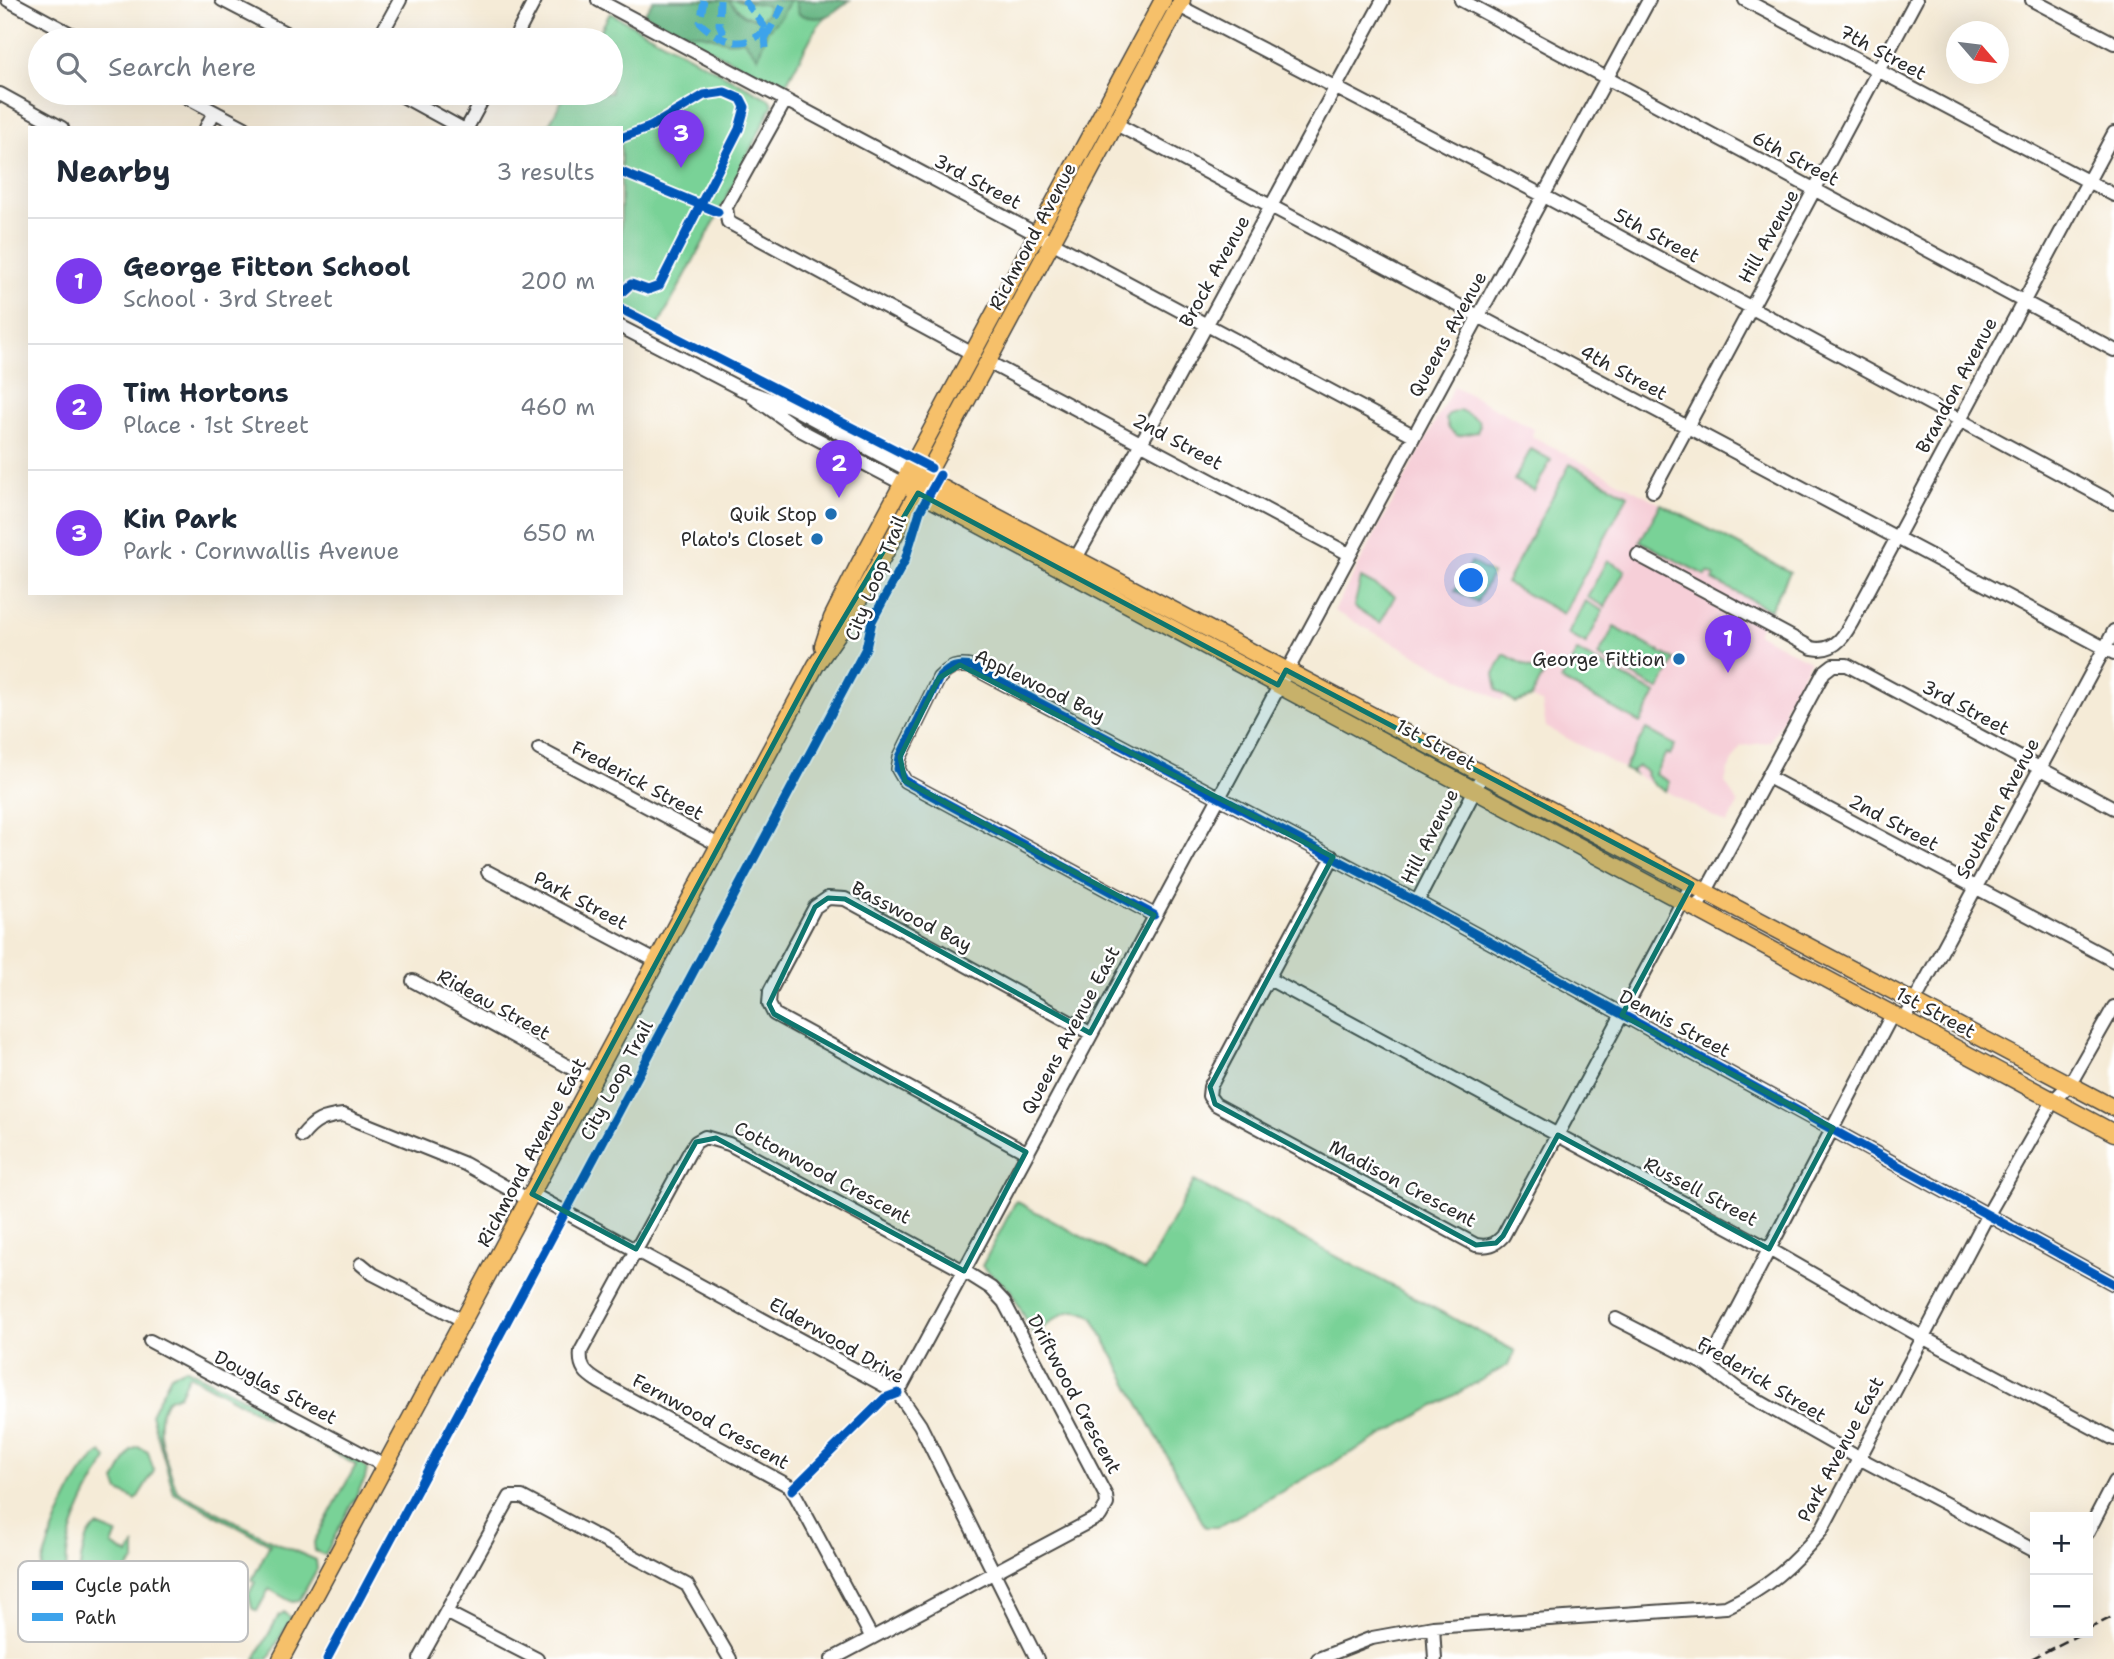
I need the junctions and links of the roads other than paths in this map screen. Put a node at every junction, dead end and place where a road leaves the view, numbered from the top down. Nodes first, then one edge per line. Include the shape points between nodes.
1 (8, 0) edge
2 (222, 0) edge
3 (400, 0) edge
4 (535, 0) edge
5 (598, 0) edge
6 (1163, 0) edge
7 (1383, 0) edge
8 (1461, 0) edge
9 (1649, 0) edge
10 (1745, 0) edge
11 (1916, 0) edge
12 (2032, 0) edge
13 (1181, 3) edge
14 (60, 28) edge
15 (276, 28) edge
16 (384, 28) edge
17 (520, 28) edge
18 (2114, 43) edge
19 (1878, 71) junction
20 (1606, 78) junction
21 (1337, 86) junction
22 (0, 94) edge
23 (785, 101) junction
24 (201, 105) edge
25 (419, 105) edge
26 (479, 105) edge
27 (214, 112) junction
28 (1116, 124) junction
29 (58, 126) edge
30 (207, 126) edge
31 (241, 126) edge
32 (457, 126) edge
33 (468, 126) edge
34 (2114, 133) edge
35 (2088, 181) junction
36 (1815, 190) junction
37 (2114, 195) edge
38 (1544, 196) junction
39 (1272, 205) junction
40 (1037, 234) junction
41 (1052, 242) junction
42 (2023, 302) junction
43 (1751, 307) junction
44 (1477, 316) junction
45 (1206, 324) junction
46 (623, 328) edge
47 (2114, 351) edge
48 (973, 354) junction
49 (988, 362) junction
50 (1960, 419) junction
51 (1688, 428) junction
52 (1413, 435) junction
53 (1140, 443) junction
54 (906, 477) junction
55 (922, 486) junction
56 (1653, 491) dead end
57 (2114, 503) edge
58 (1895, 539) junction
59 (1349, 554) junction
60 (1638, 555) dead end
61 (1078, 559) junction
62 (1064, 572) junction
63 (2114, 631) edge
64 (2109, 651) edge
65 (816, 665) junction
66 (1286, 670) junction
67 (1278, 685) junction
68 (539, 749) dead end
69 (2040, 768) junction
70 (1483, 773) junction
71 (1768, 777) junction
72 (1475, 789) junction
73 (1217, 797) junction
74 (2114, 807) edge
75 (719, 845) junction
76 (1333, 858) junction
77 (488, 872) dead end
78 (1976, 887) junction
79 (1699, 888) junction
80 (1417, 902) junction
81 (1690, 904) junction
82 (1154, 915) junction
83 (656, 961) junction
84 (2114, 961) edge
85 (1269, 979) junction
86 (413, 981) dead end
87 (1914, 1003) junction
88 (2114, 1007) edge
89 (1622, 1015) junction
90 (1899, 1016) junction
91 (1090, 1033) junction
92 (593, 1080) junction
93 (2070, 1084) junction
94 (2053, 1101) junction
95 (2114, 1108) edge
96 (1833, 1128) junction
97 (2114, 1133) edge
98 (1558, 1135) junction
99 (302, 1136) dead end
100 (1026, 1152) junction
101 (531, 1197) junction
102 (1987, 1216) junction
103 (636, 1249) junction
104 (1769, 1250) junction
105 (361, 1264) dead end
106 (964, 1270) junction
107 (2114, 1284) edge
108 (1616, 1319) dead end
109 (464, 1321) junction
110 (1922, 1337) junction
111 (150, 1341) dead end
112 (1708, 1366) junction
113 (898, 1393) junction
114 (2114, 1439) edge
115 (1857, 1457) junction
116 (385, 1466) junction
117 (2114, 1482) edge
118 (2093, 1522) edge
119 (2030, 1548) edge
120 (990, 1572) junction
121 (446, 1612) junction
122 (1433, 1627) junction
123 (872, 1638) junction
124 (281, 1659) edge
125 (421, 1659) edge
126 (537, 1659) edge
127 (730, 1659) edge
128 (832, 1659) edge
129 (1037, 1659) edge
130 (1318, 1659) edge
131 (1435, 1659) edge

1 - 14 street
2 - 15 street
3 - 16 street
4 - 17 street
5 - 23 street, 3rd Street
6 - 40 main road, Richmond Avenue
7 - 21 street, Brock Avenue
8 - 20 street, 6th Street
9 - 20 street, Queens Avenue
10 - 19 street, 7th Street
11 - 19 street, Hill Avenue
12 - 18 street
13 - 21 street, 5th Street
13 - 28 main road, Richmond Avenue
19 - 35 street, 7th Street
19 - 36 street, Hill Avenue
20 - 36 street, 6th Street
20 - 38 street, Queens Avenue
21 - 38 street, 5th Street
21 - 39 street, Brock Avenue
22 - 29 street
23 - 40 street, 3rd Street
23 - 48 street via 725,215 733,225
24 - 27 street
25 - 32 street
26 - 33 street
27 - 30 street
27 - 31 street
28 - 39 street, 4th Street
28 - 41 main road, Richmond Avenue
34 - 35 street, Brandon Avenue
35 - 37 street, 7th Street
35 - 42 street, Brandon Avenue
36 - 42 street, 6th Street
36 - 43 street, Hill Avenue
38 - 43 street, 5th Street
38 - 44 street, Queens Avenue
39 - 44 street, 4th Street
39 - 45 street, Brock Avenue
40 - 41 street, 3rd Street
40 - 48 main road, Richmond Avenue
41 - 45 street, 3rd Street
41 - 49 main road, Richmond Avenue
42 - 47 street, 6th Street
42 - 50 street, Brandon Avenue
43 - 50 street, 5th Street
43 - 51 street, Hill Avenue
44 - 51 street, 4th Street
44 - 52 street, Queens Avenue
45 - 52 street, 3rd Street
45 - 53 street, Brock Avenue
46 - 54 street, 1st Street via 741,389 789,406
48 - 54 main road, Richmond Avenue
49 - 53 street, 2nd Street
49 - 55 main road, Richmond Avenue
50 - 57 street, 5th Street
50 - 58 street, Brandon Avenue
51 - 56 street, Hill Avenue
51 - 58 street, 4th Street
52 - 59 street, Queens Avenue
53 - 59 street, 2nd Street
53 - 61 street, Brock Avenue
54 - 55 main road, 1st Street
54 - 65 main road, Richmond Avenue East via 832,618
55 - 61 main road, 1st Street
55 - 62 main road, 1st Street
55 - 65 main road, Richmond Avenue East via 854,608
58 - 60 street, Brandon Avenue via 1840,640 1827,650 1812,648
58 - 64 street, 4th Street
59 - 66 street, Queens Avenue
61 - 62 street, Brock Avenue
61 - 66 main road, 1st Street
62 - 67 main road, 1st Street
63 - 64 street, Southern Avenue
64 - 69 street, Southern Avenue
65 - 75 main road, Richmond Avenue East
66 - 67 street, Queens Avenue
66 - 70 main road, 1st Street
67 - 72 main road, 1st Street
67 - 73 street, Queens Avenue East
68 - 75 street, Frederick Street
69 - 71 street, 3rd Street via 1847,665 1837,664 1823,673
69 - 74 street, 3rd Street
69 - 78 street, Southern Avenue
70 - 72 street, Hill Avenue
70 - 79 main road, 1st Street
71 - 78 street, 2nd Street
71 - 79 street
72 - 80 street, Hill Avenue
72 - 81 main road, 1st Street
73 - 76 street, Dennis Street
73 - 82 street, Queens Avenue East
73 - 82 street, Applewood Bay via 972,667 948,669 939,678 900,757 898,769 905,781
75 - 83 main road, Richmond Avenue East
76 - 80 street, Dennis Street
76 - 85 street, Madison Crescent
77 - 83 street, Park Street
78 - 84 street, 2nd Street
78 - 87 street, Southern Avenue
79 - 81 street, Madison Crescent
79 - 87 main road, 1st Street
80 - 89 street, Dennis Street
81 - 89 street, Madison Crescent
81 - 90 main road, 1st Street
82 - 91 street, Queens Avenue East
83 - 92 main road, Richmond Avenue East
85 - 98 street, Russell Street
85 - 98 street, Madison Crescent via 1210,1087 1215,1104 1476,1245 1496,1243 1503,1236
86 - 92 street, Rideau Street
87 - 90 street, Southern Avenue
87 - 93 main road, 1st Street
88 - 93 street, Park Avenue East
89 - 96 street, Dennis Street
89 - 98 street, Madison Crescent
90 - 94 main road, 1st Street
90 - 96 street, Southern Avenue
91 - 100 street, Queens Avenue East
91 - 100 street, Basswood Bay via 845,899 828,898 815,907 771,991 769,1004 775,1014
92 - 101 main road, Richmond Avenue East
93 - 94 street, Park Avenue East
93 - 95 main road, 1st Street
94 - 97 main road, 1st Street
94 - 102 street, Park Avenue East
96 - 102 street, Dennis Street
96 - 104 street, Southern Avenue
98 - 104 street, Russell Street
99 - 101 street, Elderwood Drive via 325,1116 342,1115 465,1164
100 - 106 street, Queens Avenue East
101 - 103 street, Elderwood Drive
101 - 109 main road, Richmond Avenue East
102 - 107 street, Dennis Street
102 - 110 street, Park Avenue East
103 - 106 street, Cottonwood Crescent via 689,1153 705,1137 729,1144
103 - 113 street, Elderwood Drive
103 - 123 street, Fernwood Crescent via 581,1351 586,1374 790,1487
104 - 110 street, Russell Street
104 - 112 street, Southern Avenue
105 - 109 street
106 - 113 street, Queens Avenue East
106 - 120 street, Driftwood Crescent via 1004,1301 1107,1504 1100,1516
108 - 112 street, Frederick Street
109 - 116 main road, Richmond Avenue East
110 - 114 street, Russell Street
110 - 115 street, Park Avenue East
111 - 116 street, Douglas Street
112 - 115 street, Frederick Street via 1739,1390
113 - 120 street, Elderwood Drive via 920,1425
115 - 119 street, Frederick Street
115 - 122 street, Park Avenue East via 1821,1531 1792,1566 1758,1592 1726,1607
116 - 124 main road, Richmond Avenue East
117 - 118 street
120 - 123 street
120 - 129 street, Elderwood Drive
121 - 125 street
121 - 126 street
121 - 127 street via 510,1497 523,1497 687,1585
122 - 130 street, Park Avenue East via 1372,1638
122 - 131 street
123 - 128 street

